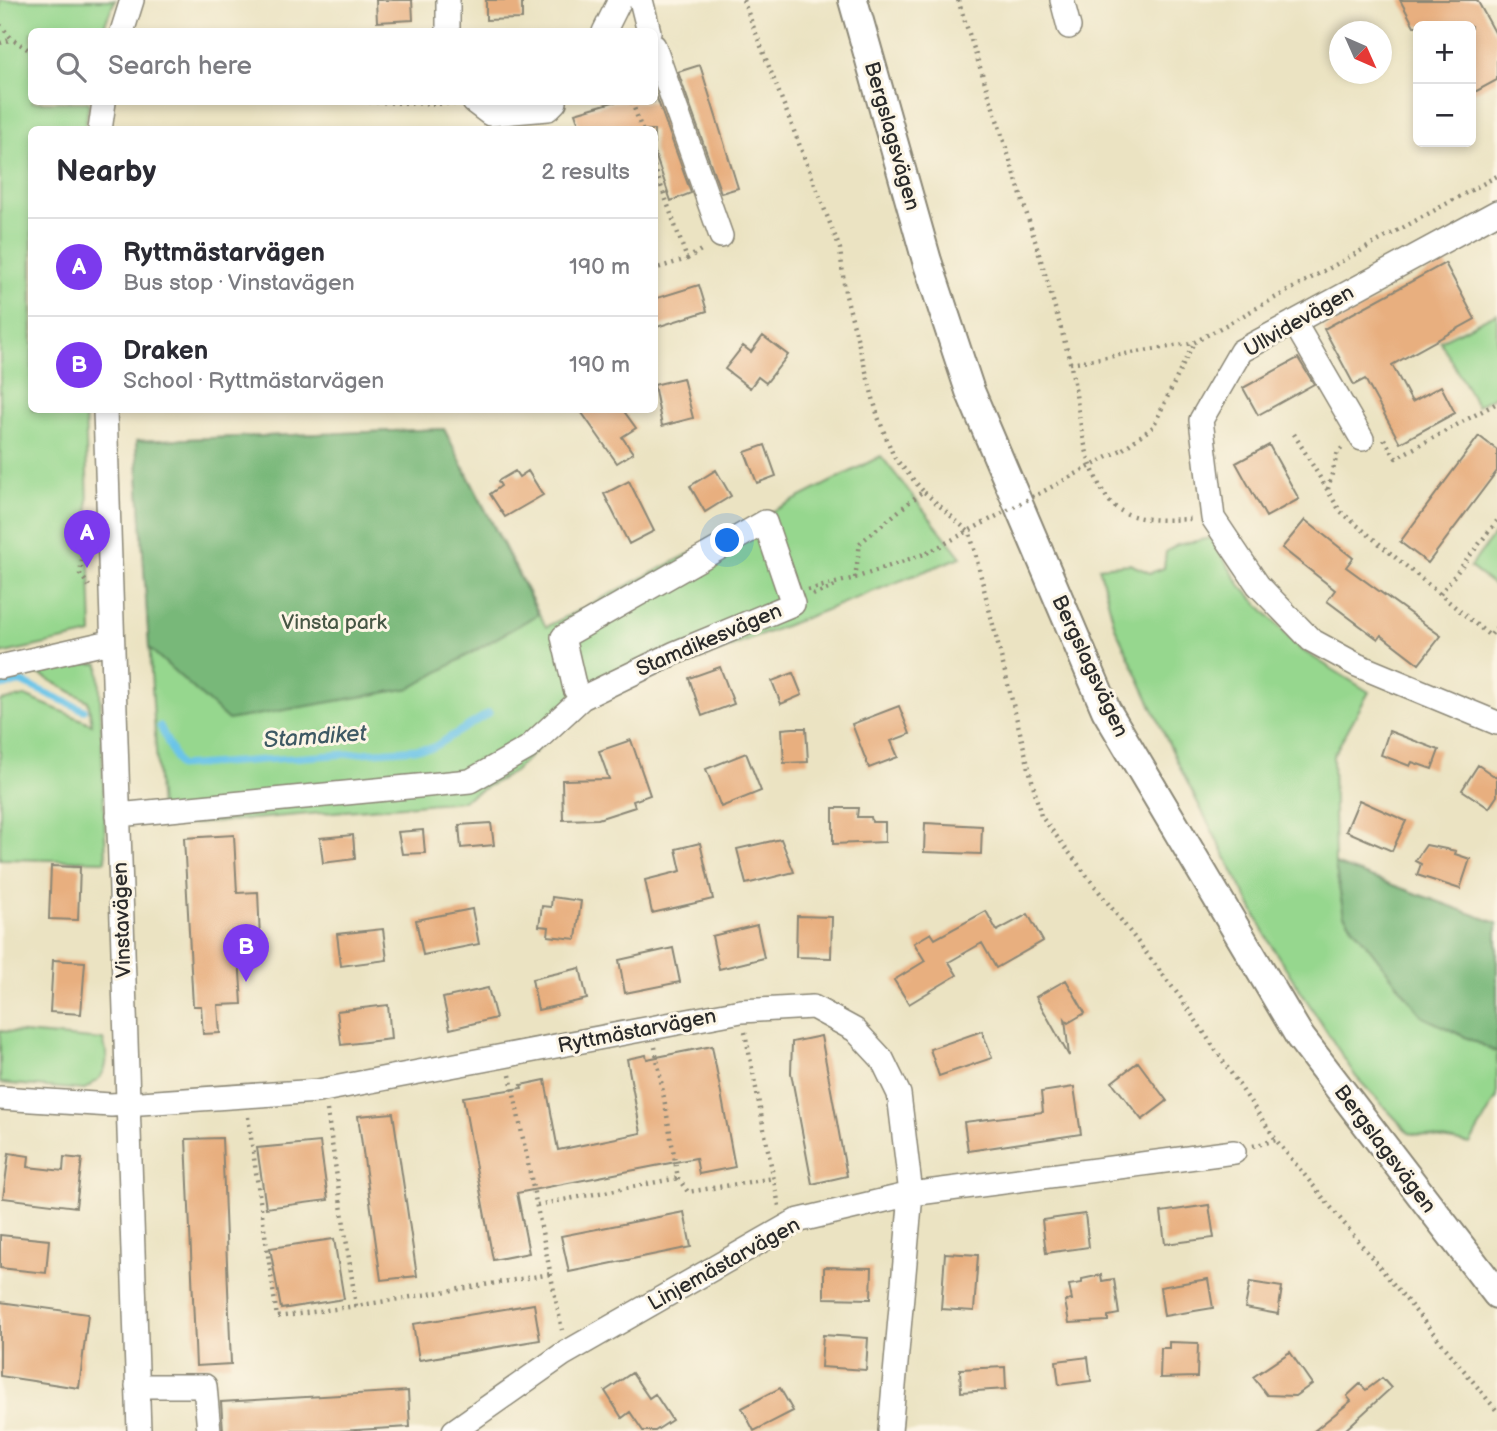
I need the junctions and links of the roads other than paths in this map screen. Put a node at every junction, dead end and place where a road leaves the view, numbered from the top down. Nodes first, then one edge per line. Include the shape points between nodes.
1 (132, 0) edge
2 (448, 0) edge
3 (620, 0) edge
4 (641, 0) edge
5 (853, 0) edge
6 (1062, 0) edge
7 (1069, 27) dead end
8 (123, 28) edge
9 (449, 28) edge
10 (606, 28) edge
11 (648, 28) edge
12 (658, 57) edge
13 (104, 105) edge
14 (478, 105) edge
15 (552, 105) edge
16 (101, 126) edge
17 (1497, 212) edge
18 (722, 236) dead end
19 (1294, 322) junction
20 (105, 413) edge
21 (1362, 439) road end
22 (110, 642) junction
23 (0, 667) edge
24 (582, 698) junction
25 (1497, 723) edge
26 (118, 815) junction
27 (0, 1098) edge
28 (128, 1104) junction
29 (1234, 1152) dead end
30 (911, 1194) junction
31 (1497, 1293) edge
32 (137, 1385) junction
33 (139, 1431) edge
34 (209, 1431) edge
35 (454, 1431) edge
36 (890, 1431) edge

1 - 8 street
2 - 9 street
3 - 10 street
4 - 11 street
5 - 31 main road, Bergslagsvägen via 927,261 970,391 1106,710 1300,1037
6 - 7 street
12 - 18 street
13 - 16 street
14 - 15 street via 491,114
17 - 19 street, Ullvidevägen
19 - 21 street
19 - 25 street, Ullvidevägen via 1241,351 1201,420 1213,518 1258,585 1311,640 1357,665
20 - 22 street, Vinstavägen
22 - 23 street
22 - 26 street, Vinstavägen
24 - 24 street, Stamdikesvägen via 792,599 765,522 563,637 575,689
24 - 26 street, Stamdikesvägen via 528,748 470,781
26 - 28 street, Vinstavägen
27 - 28 street, Ryttmästarvägen
28 - 30 street, Ryttmästarvägen via 324,1089 741,1011 813,1007 855,1030 882,1059 899,1094
28 - 32 street, Vinstavägen
29 - 30 street, Linjemästarvägen
30 - 35 street, Linjemästarvägen via 783,1228 567,1352
30 - 36 street, Ryttmästarvägen
32 - 33 street, Vinstavägen
32 - 34 street via 205,1387

